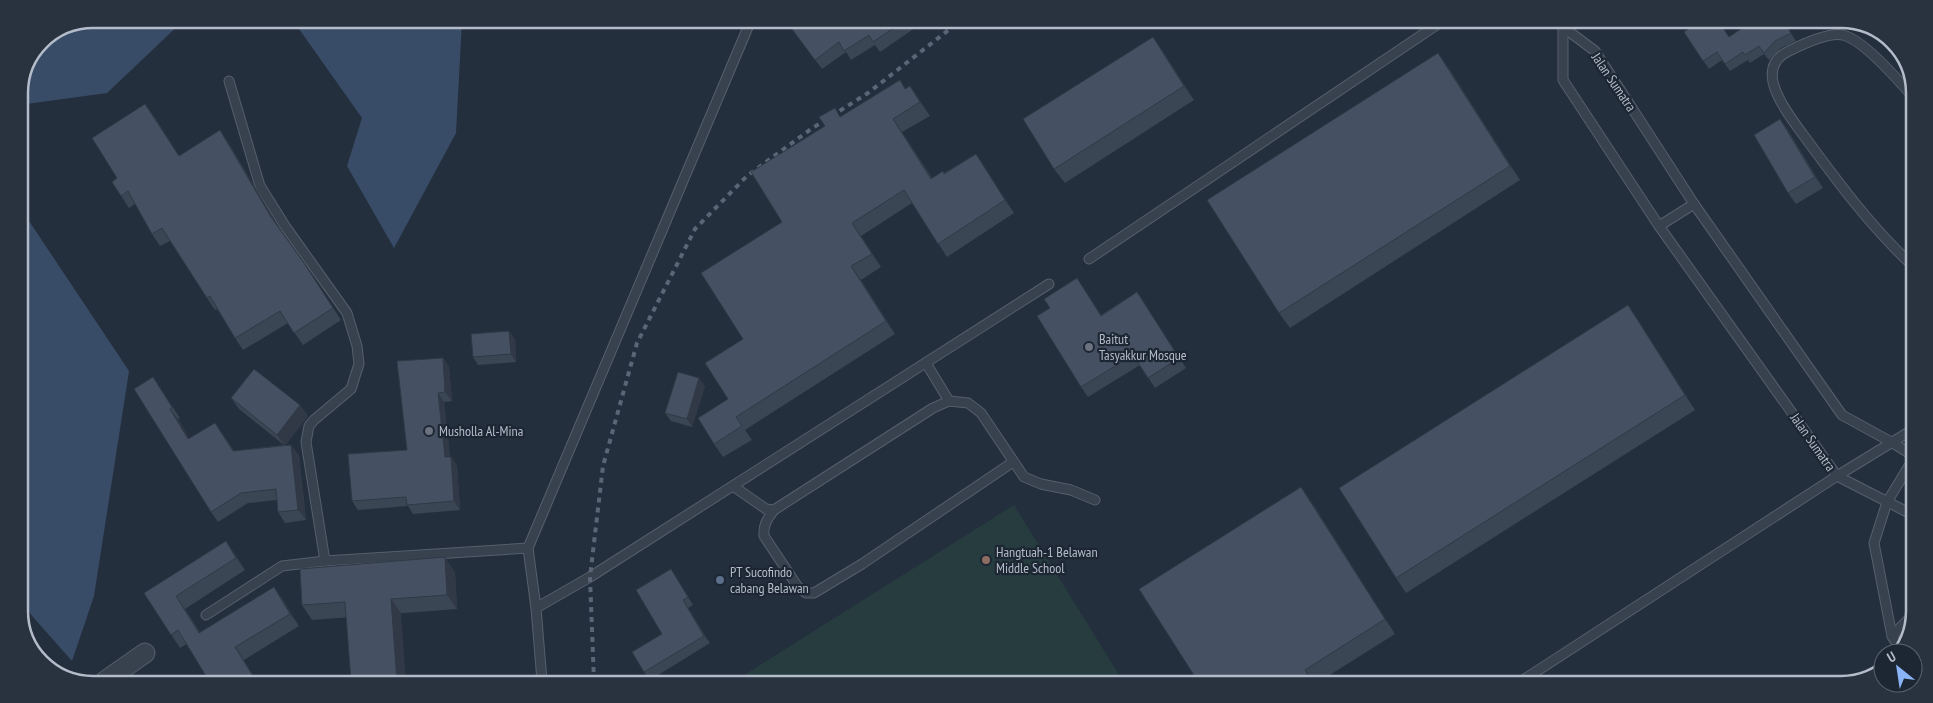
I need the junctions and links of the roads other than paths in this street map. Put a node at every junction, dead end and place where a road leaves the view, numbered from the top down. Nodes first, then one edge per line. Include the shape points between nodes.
1 (748, 27) edge
2 (1434, 27) edge
3 (1562, 27) edge
4 (1566, 27) edge
5 (229, 81) dead end
6 (1905, 88) edge
7 (1694, 204) junction
8 (1659, 226) junction
9 (1089, 259) dead end
10 (1905, 259) edge
11 (1049, 284) dead end
12 (926, 363) junction
13 (949, 401) junction
14 (1906, 434) edge
15 (1893, 443) junction
16 (1906, 451) edge
17 (1013, 462) junction
18 (1906, 471) edge
19 (1837, 476) junction
20 (733, 486) junction
21 (1095, 500) dead end
22 (1887, 502) junction
23 (774, 510) junction
24 (1906, 511) edge
25 (528, 548) junction
26 (325, 561) junction
27 (536, 608) junction
28 (206, 616) dead end
29 (1904, 623) edge
30 (1892, 636) junction
31 (1896, 643) edge
32 (145, 653) dead end
33 (111, 676) edge
34 (542, 676) edge
35 (1529, 676) edge

1 - 25 lane
2 - 9 lane
3 - 8 lane, Jalan Sumatra via 1563,80
4 - 7 lane, Jalan Sumatra via 1595,51
5 - 26 lane via 260,186 347,313 357,346 359,364 351,389 314,420 309,426 306,442
6 - 10 lane via 1888,69 1843,35 1828,36 1801,45 1780,55 1772,68 1777,94 1796,125 1845,192
7 - 8 lane
7 - 15 lane, Jalan Sumatra via 1842,415
8 - 19 lane, Jalan Sumatra
11 - 12 lane
12 - 13 lane
12 - 20 lane
13 - 17 lane via 968,403 982,413
13 - 23 lane via 933,408
14 - 15 lane, Jalan Sumatra
15 - 16 lane, Jalan Sumatra
15 - 19 lane, Jalan Sumatra
17 - 21 lane via 1024,477
17 - 23 lane via 814,593 806,593 798,587 764,536 766,520
18 - 22 lane
19 - 22 lane, Jalan Sumatra
19 - 35 lane, Jalan Sumatra
20 - 23 lane via 766,509
20 - 27 lane
22 - 24 lane, Jalan Sumatra
22 - 30 lane via 1874,543
25 - 26 lane
25 - 27 lane
26 - 28 lane via 282,566
27 - 34 lane
29 - 30 lane
30 - 31 lane
32 - 33 street

